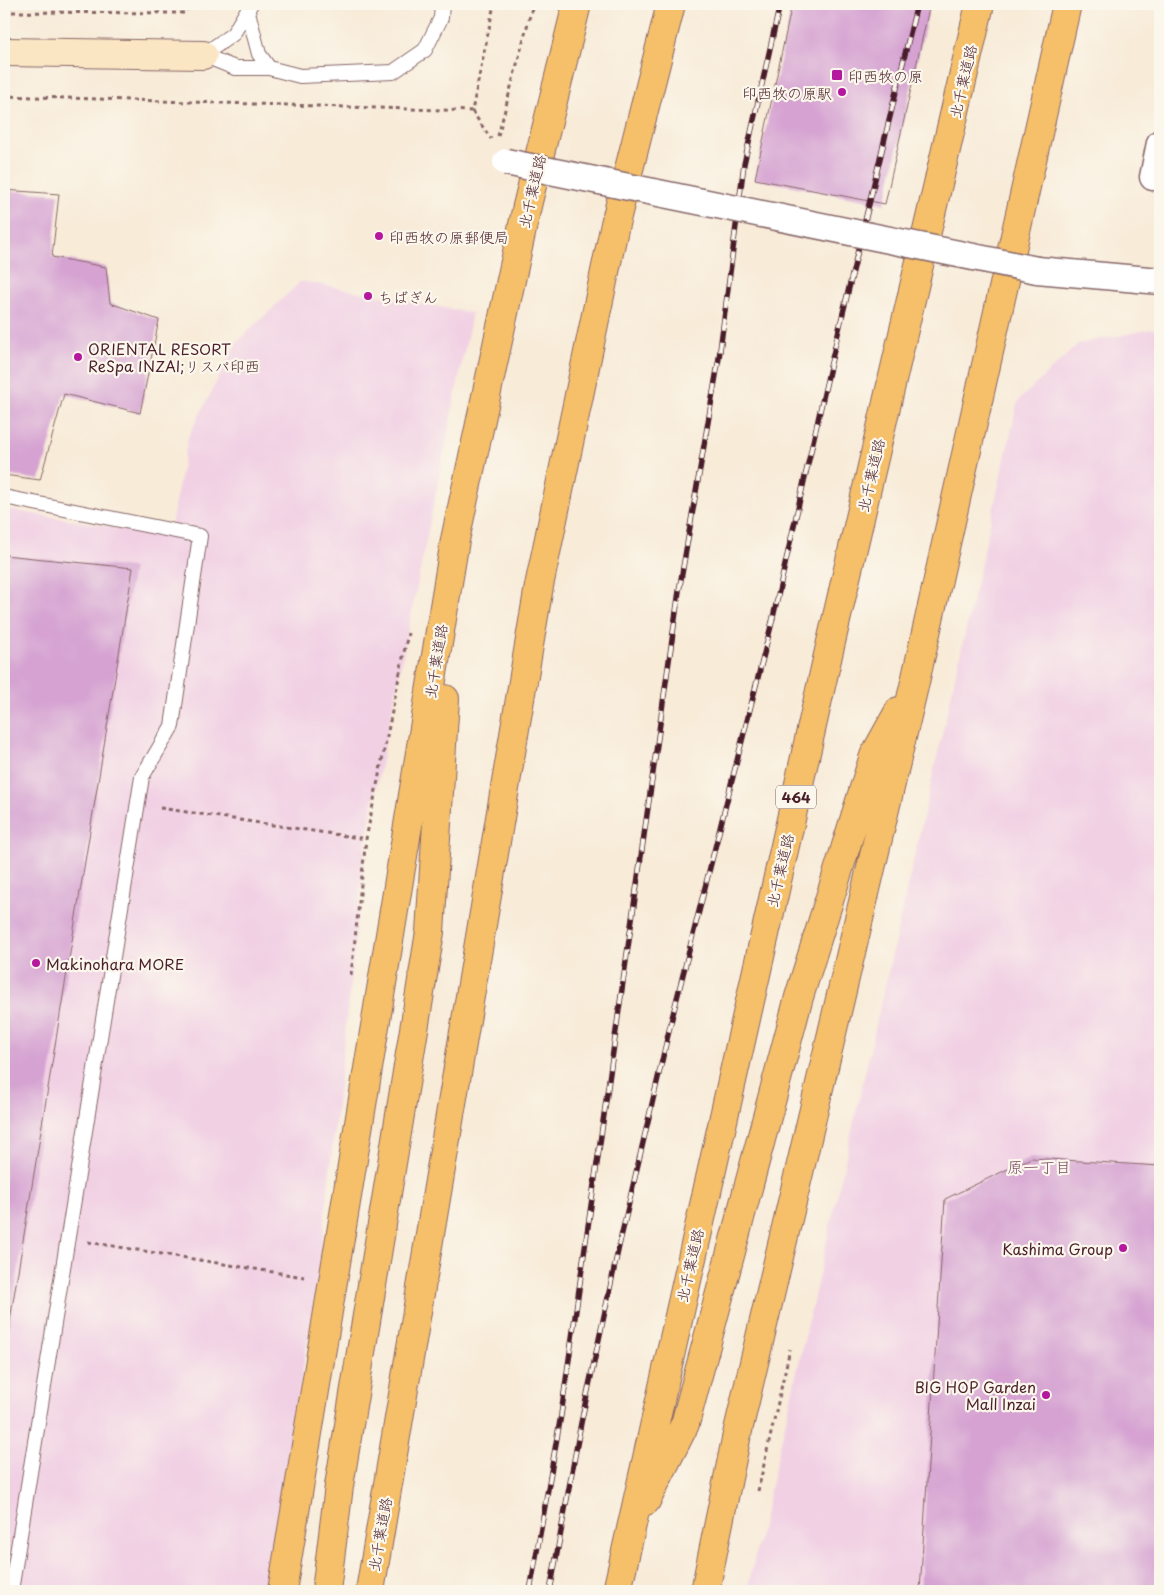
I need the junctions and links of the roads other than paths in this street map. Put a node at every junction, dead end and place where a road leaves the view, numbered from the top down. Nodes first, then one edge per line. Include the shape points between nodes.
1 (442, 4) edge
2 (577, 4) edge
3 (671, 4) edge
4 (980, 4) edge
5 (1067, 4) edge
6 (250, 8) edge
7 (4, 52) edge
8 (203, 54) junction
9 (269, 68) junction
10 (1160, 143) edge
11 (501, 153) road end
12 (1153, 176) dead end
13 (1160, 282) edge
14 (4, 497) edge
15 (455, 540) junction
16 (915, 682) junction
17 (627, 1540) junction
18 (11, 1591) edge
19 (282, 1591) edge
20 (326, 1591) edge
21 (370, 1591) edge
22 (617, 1591) edge
23 (705, 1591) edge

1 - 9 lane via 441,18 425,50 393,72 300,76
2 - 15 highway, 北千葉道路 via 527,206
3 - 21 highway, 北千葉道路 via 615,224 539,586
4 - 17 highway, 北千葉道路 / 464
5 - 16 highway
6 - 8 lane via 233,34
6 - 9 lane via 260,54
7 - 8 street
8 - 9 lane via 235,68
10 - 12 street
11 - 13 street, bridge via 1037,270
14 - 18 lane via 200,536 172,726 142,777 137,804
15 - 19 highway, 北千葉道路
15 - 20 highway via 430,932 339,1486
16 - 17 highway via 874,756 807,969 685,1424
16 - 23 highway via 736,1439
17 - 22 highway, 北千葉道路 / 464

